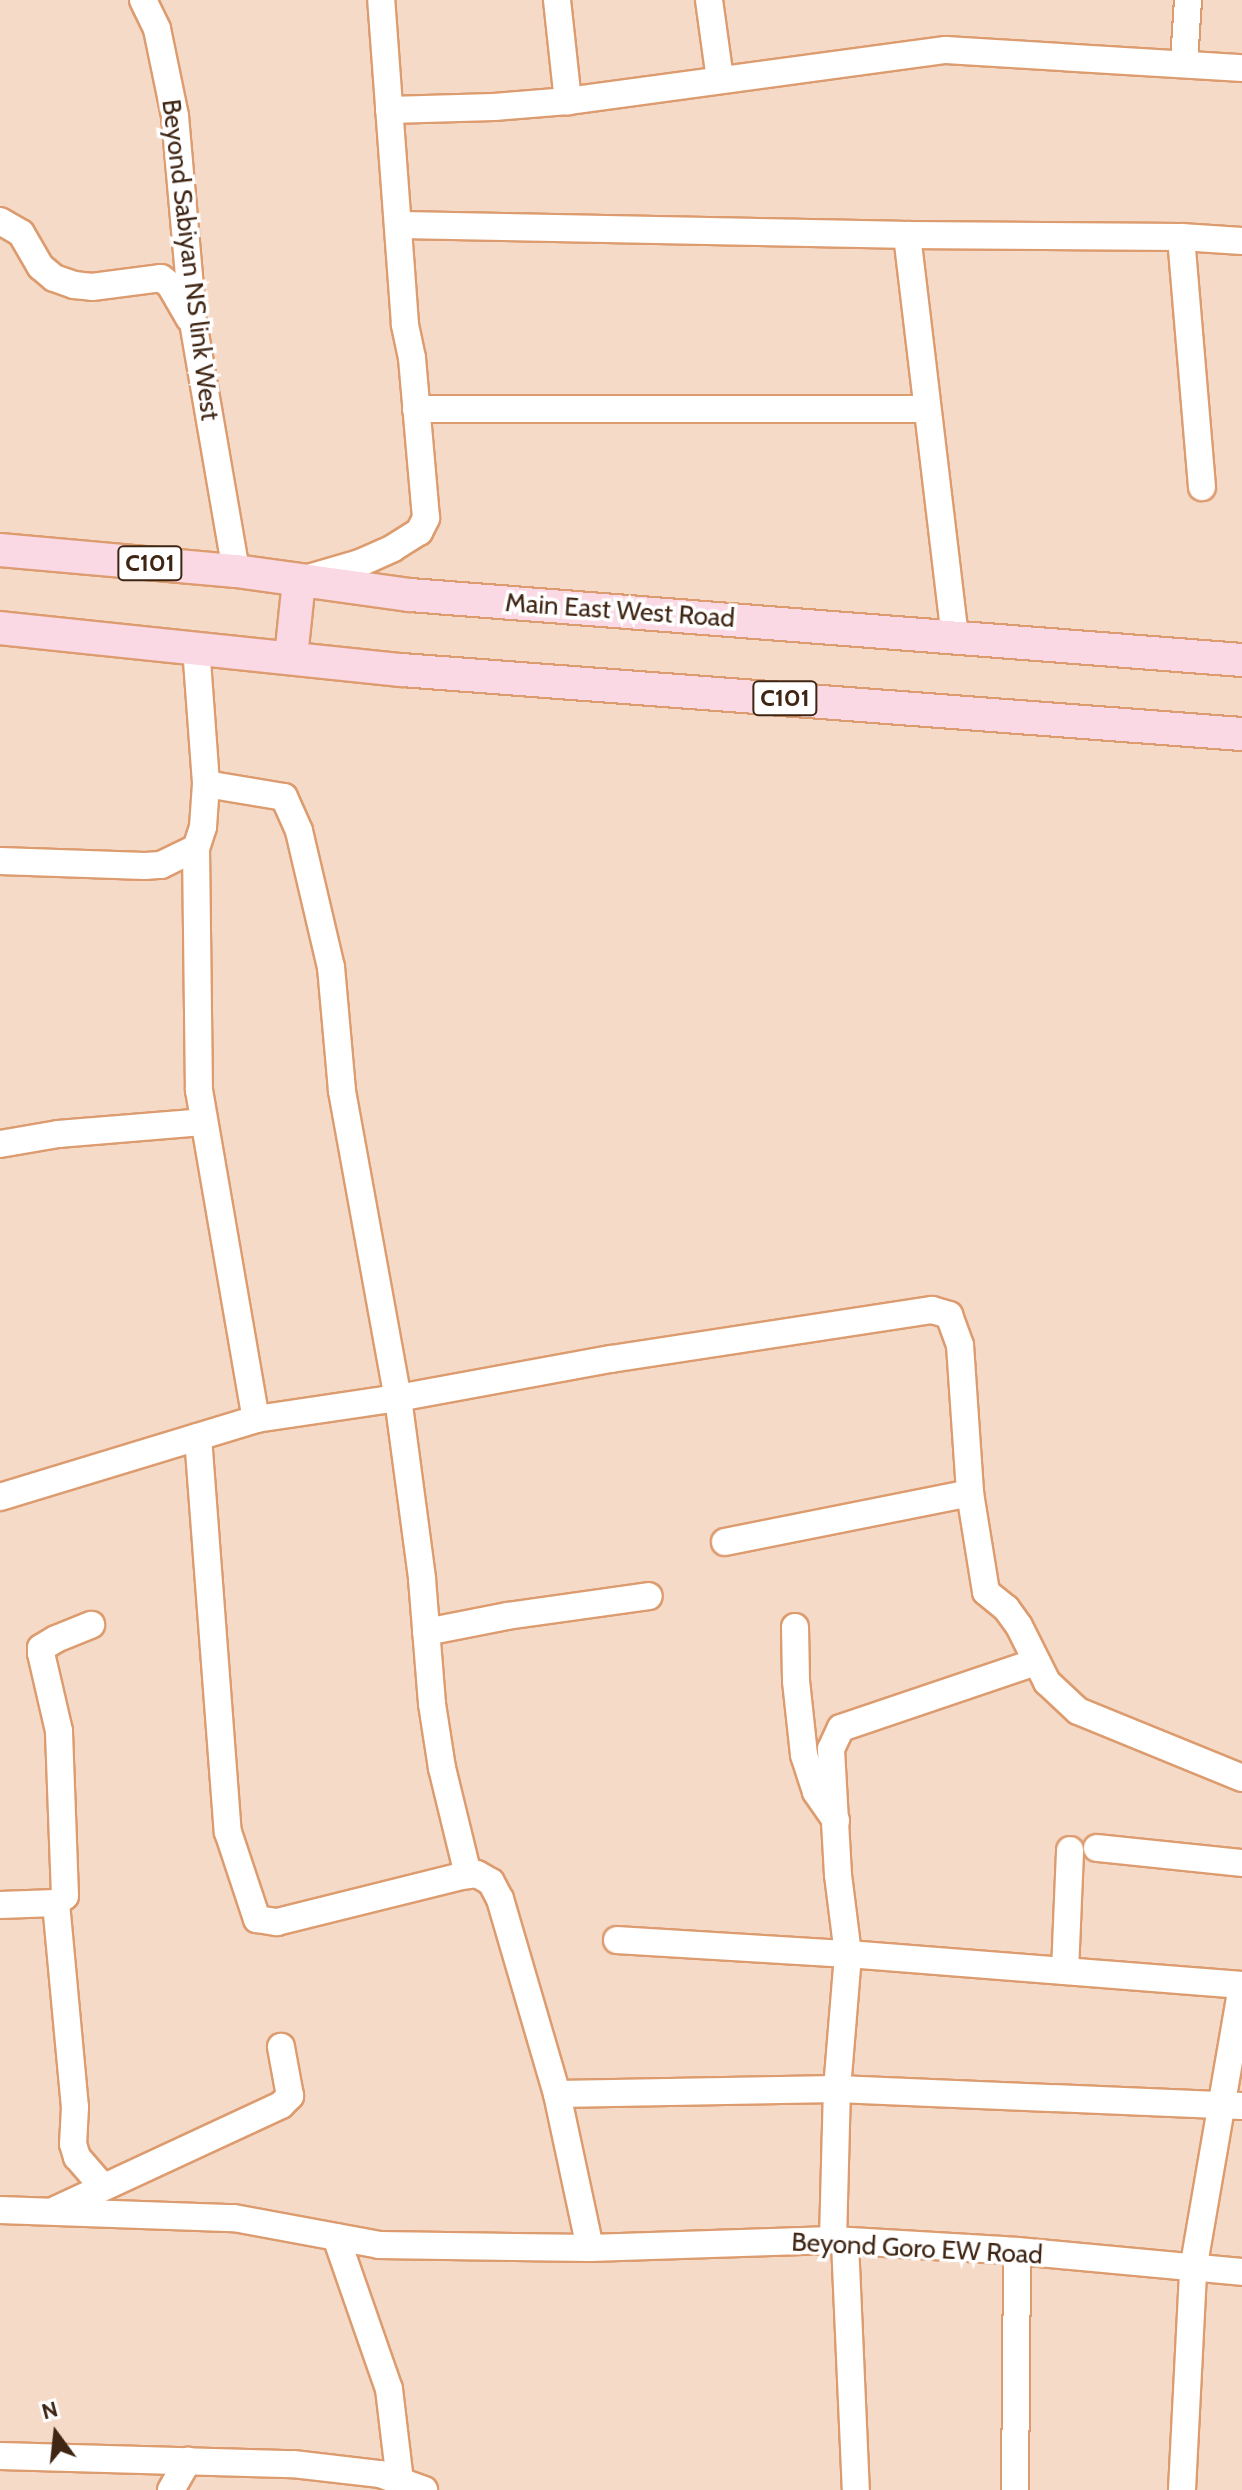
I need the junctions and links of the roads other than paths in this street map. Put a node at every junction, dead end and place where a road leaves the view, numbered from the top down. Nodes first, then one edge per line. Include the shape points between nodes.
1 (143, 0) edge
2 (381, 0) edge
3 (557, 0) edge
4 (709, 0) edge
5 (1188, 0) edge
6 (1184, 62) junction
7 (1242, 68) edge
8 (720, 79) junction
9 (568, 101) junction
10 (389, 110) junction
11 (1, 219) edge
12 (401, 225) junction
13 (907, 235) junction
14 (1181, 237) junction
15 (1242, 241) edge
16 (193, 322) junction
17 (416, 409) junction
18 (925, 409) junction
19 (1202, 487) dead end
20 (0, 550) edge
21 (236, 571) junction
22 (299, 581) junction
23 (0, 628) edge
24 (955, 637) junction
25 (196, 647) junction
26 (291, 657) junction
27 (1242, 660) edge
28 (1242, 734) edge
29 (206, 784) junction
30 (196, 848) junction
31 (0, 861) edge
32 (203, 1122) junction
33 (0, 1144) edge
34 (398, 1398) junction
35 (256, 1419) junction
36 (198, 1437) junction
37 (970, 1493) junction
38 (0, 1497) edge
39 (725, 1542) dead end
40 (649, 1596) dead end
41 (91, 1625) dead end
42 (795, 1627) dead end
43 (426, 1632) junction
44 (1036, 1662) junction
45 (1242, 1778) edge
46 (836, 1821) junction
47 (1097, 1848) dead end
48 (1070, 1850) dead end
49 (1242, 1863) edge
50 (468, 1875) junction
51 (56, 1903) junction
52 (0, 1905) edge
53 (617, 1940) dead end
54 (848, 1954) junction
55 (1065, 1971) junction
56 (1242, 1986) edge
57 (281, 2047) dead end
58 (837, 2089) junction
59 (557, 2094) junction
60 (1231, 2105) edge
61 (102, 2186) junction
62 (0, 2210) edge
63 (50, 2213) junction
64 (336, 2237) junction
65 (839, 2241) junction
66 (590, 2248) junction
67 (1017, 2251) junction
68 (1193, 2270) junction
69 (1242, 2272) edge
70 (0, 2456) edge
71 (188, 2461) junction
72 (409, 2488) edge
73 (171, 2490) edge
74 (856, 2490) edge
75 (1015, 2490) edge
76 (1182, 2490) edge

1 - 16 street, Beyond Sabiyan NS link West via 157,29 175,116
2 - 10 street
3 - 9 street
4 - 8 street
5 - 6 street
6 - 7 street
6 - 8 street via 946,50
8 - 9 street
9 - 10 street
10 - 12 street
11 - 16 street via 21,233 54,278 92,287 161,278
12 - 13 street
12 - 17 street via 405,324
13 - 14 street
13 - 18 street
14 - 15 street
14 - 19 street
16 - 21 street, Beyond Sabiyan NS link West
17 - 18 street
17 - 22 street via 426,518 419,532 360,563
18 - 24 street
20 - 21 main road, Main East West Road / C101
21 - 22 main road, Main East West Road / C101
22 - 24 main road, Main East West Road / C101 via 410,595
22 - 26 main road
23 - 25 main road, C101
24 - 27 main road, Main East West Road / C101
25 - 26 main road, C101
25 - 29 street
26 - 28 main road, C101
29 - 30 street
29 - 34 street via 270,792 284,797 292,808 331,967 342,1091
30 - 31 street via 161,865
30 - 32 street
32 - 33 street
32 - 35 street
34 - 35 street
34 - 37 street via 932,1310 949,1315 960,1345
34 - 43 street
35 - 36 street
36 - 38 street
36 - 50 street via 228,1832 257,1919 277,1922
37 - 39 street
37 - 44 street via 986,1592 1012,1617
40 - 43 street
41 - 51 street via 41,1648 57,1719 63,1794 65,1896
42 - 46 street via 804,1755 816,1792
43 - 50 street via 442,1768
44 - 45 street via 1047,1682 1078,1711
44 - 46 street via 841,1728 831,1749
46 - 54 street
47 - 49 street
48 - 55 street
50 - 59 street via 485,1877 500,1899
51 - 52 street
51 - 61 street via 75,2107 73,2144 77,2157
53 - 54 street
54 - 55 street
54 - 58 street
55 - 56 street
56 - 60 street
57 - 61 street via 290,2096 281,2105
58 - 59 street
58 - 60 street
58 - 65 street
59 - 66 street
60 - 68 street
61 - 63 street
62 - 63 street, Beyond Goro EW Road
63 - 64 street, Beyond Goro EW Road via 234,2218
64 - 66 street, Beyond Goro EW Road via 379,2245
64 - 72 street via 389,2389
65 - 66 street, Beyond Goro EW Road
65 - 67 street, Beyond Goro EW Road
65 - 74 street
67 - 68 street, Beyond Goro EW Road
67 - 75 street
68 - 69 street, Beyond Goro EW Road
68 - 76 street
70 - 71 street
71 - 72 street via 293,2464 380,2474
71 - 73 street

